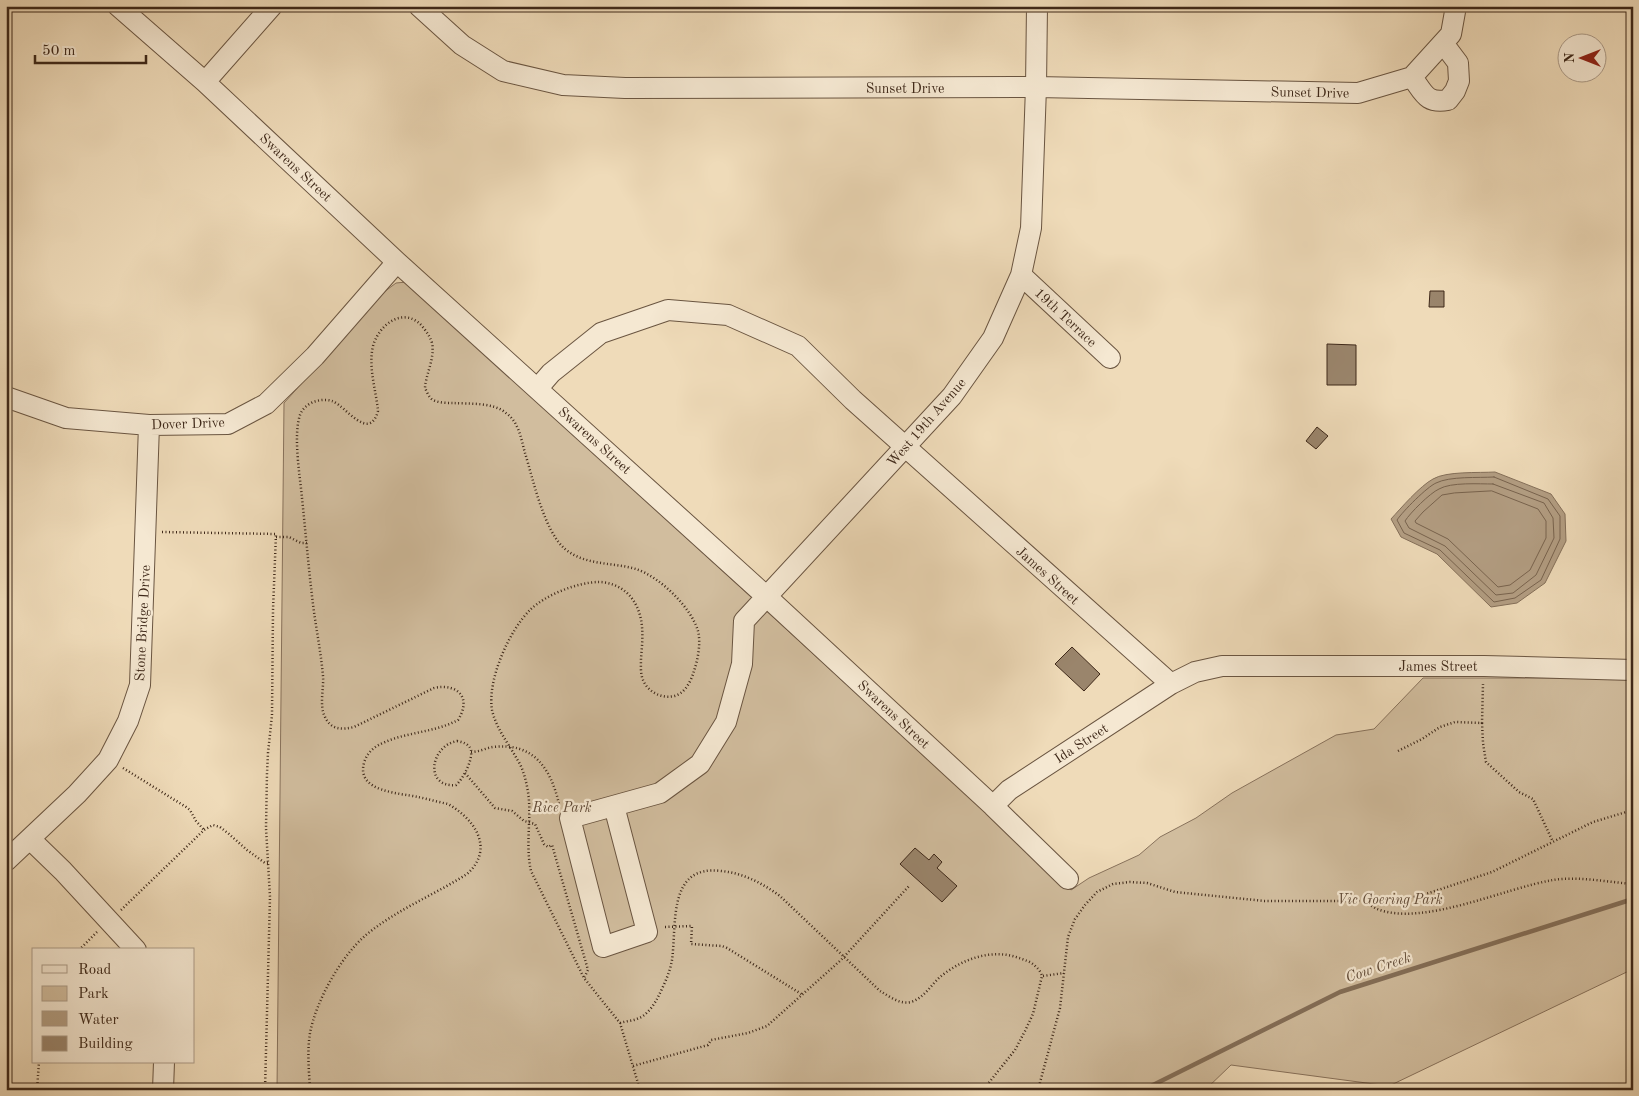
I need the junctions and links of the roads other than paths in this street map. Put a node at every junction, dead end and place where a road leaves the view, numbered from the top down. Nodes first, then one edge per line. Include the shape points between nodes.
1 (118, 6) edge
2 (272, 6) edge
3 (419, 6) edge
4 (1038, 6) edge
5 (1456, 6) edge
6 (1443, 43) junction
7 (1412, 77) junction
8 (205, 82) junction
9 (1036, 87) junction
10 (396, 262) junction
11 (1021, 275) junction
12 (1110, 358) dead end
13 (538, 388) junction
14 (6, 397) edge
15 (149, 425) junction
16 (905, 447) junction
17 (767, 597) junction
18 (1633, 670) edge
19 (1172, 684) junction
20 (614, 806) junction
21 (993, 806) junction
22 (30, 839) junction
23 (6, 861) edge
24 (1068, 879) dead end
25 (134, 948) edge
26 (164, 1064) edge
27 (163, 1090) edge

1 - 8 street, Swarens Street
2 - 8 street
3 - 9 street, Sunset Drive via 462,44 503,71 563,85 625,88
4 - 9 street, West 19th Avenue
5 - 6 street via 1451,34
6 - 7 street
6 - 7 street via 1458,63 1459,81 1448,100 1437,102 1428,98
7 - 9 street, Sunset Drive via 1358,93
8 - 10 street, Swarens Street
9 - 11 street, West 19th Avenue via 1031,228
10 - 13 street, Swarens Street
10 - 15 street, Dover Drive via 315,356 266,404 228,424
11 - 12 street, 19th Terrace
11 - 16 street, West 19th Avenue via 993,338 952,396
13 - 16 street, James Street via 551,373 601,333 668,310 728,315 798,346
13 - 17 street, Swarens Street
14 - 15 street, Dover Drive via 66,418
15 - 22 street, Stone Bridge Drive via 140,685 128,721 108,760
16 - 17 street, West 19th Avenue
16 - 19 street, James Street
17 - 20 street, West 19th Avenue via 744,621 742,664 726,722 700,764 660,793
17 - 21 street, Swarens Street
18 - 19 street, James Street via 1484,666 1222,666 1196,672
19 - 21 street, Ida Street via 1010,790
20 - 20 street, West 19th Avenue via 570,818 603,947 647,932
21 - 24 street, Swarens Street
22 - 23 street, Stone Bridge Drive
22 - 25 street
26 - 27 street

